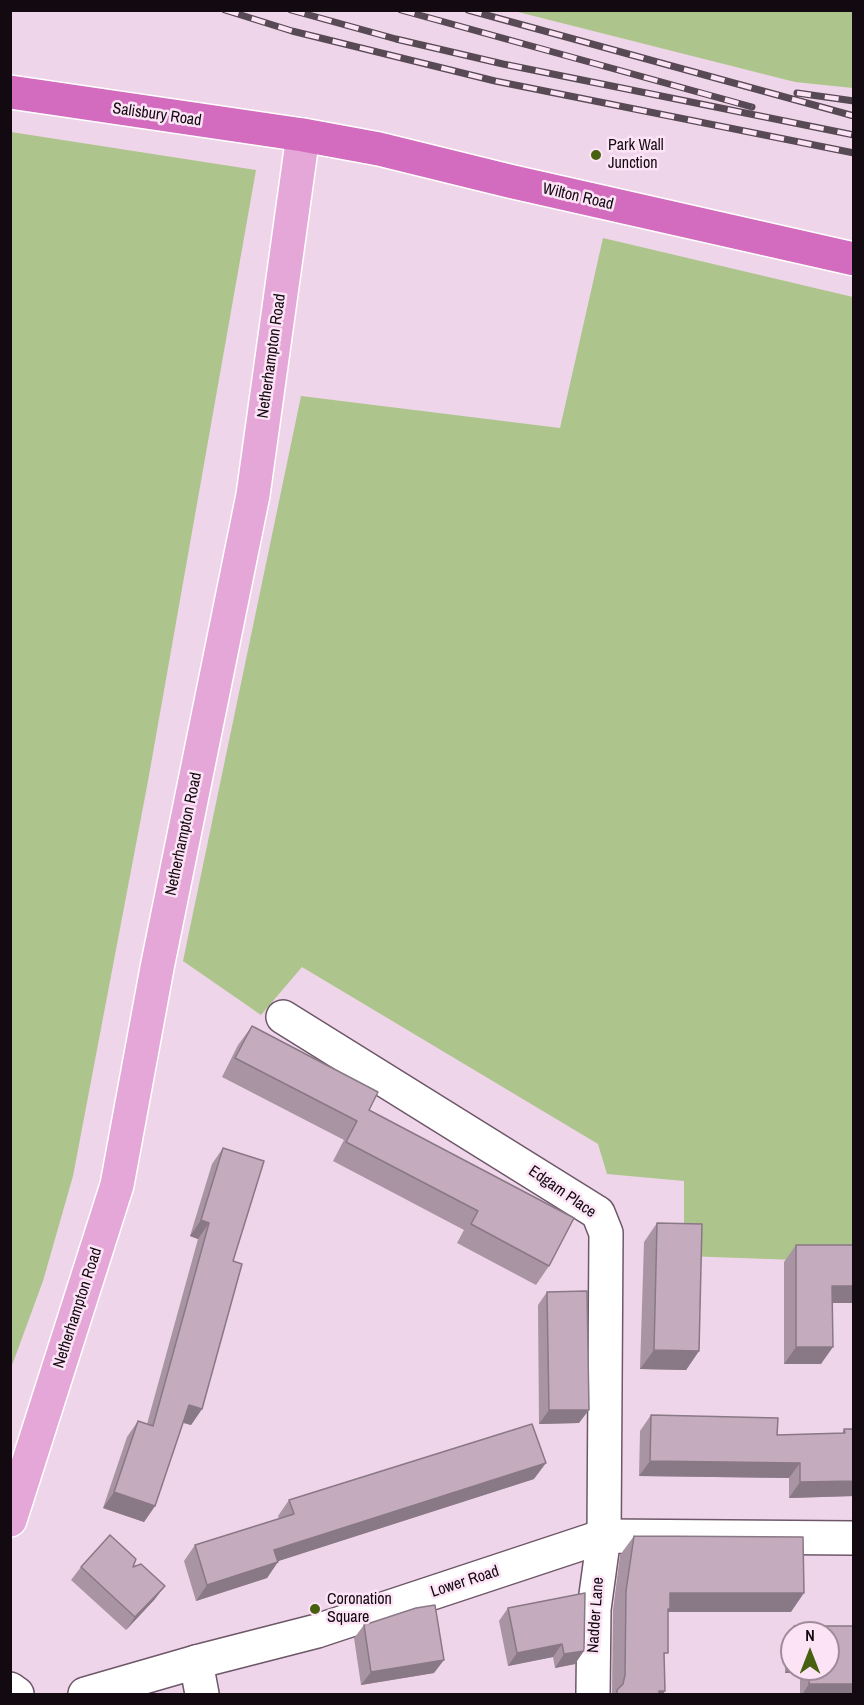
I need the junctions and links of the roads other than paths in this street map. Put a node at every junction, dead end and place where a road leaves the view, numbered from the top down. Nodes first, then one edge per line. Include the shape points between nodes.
1 (10, 92) edge
2 (303, 135) junction
3 (854, 259) edge
4 (283, 1017) dead end
5 (10, 1520) edge
6 (604, 1536) junction
7 (854, 1538) edge
8 (196, 1662) junction
9 (10, 1689) edge
10 (17, 1695) edge
11 (85, 1695) edge
12 (202, 1695) edge
13 (593, 1695) edge

1 - 2 highway, Salisbury Road
2 - 3 highway, Wilton Road via 379,149
2 - 5 main road, Netherhampton Road via 253,495 117,1185
4 - 6 street, Edgam Place via 598,1212 606,1233
6 - 7 street, Lower Road
6 - 8 street, Lower Road via 317,1631
6 - 13 street, Nadder Lane via 594,1610
8 - 11 street, Lower Road
8 - 12 street
9 - 10 street

